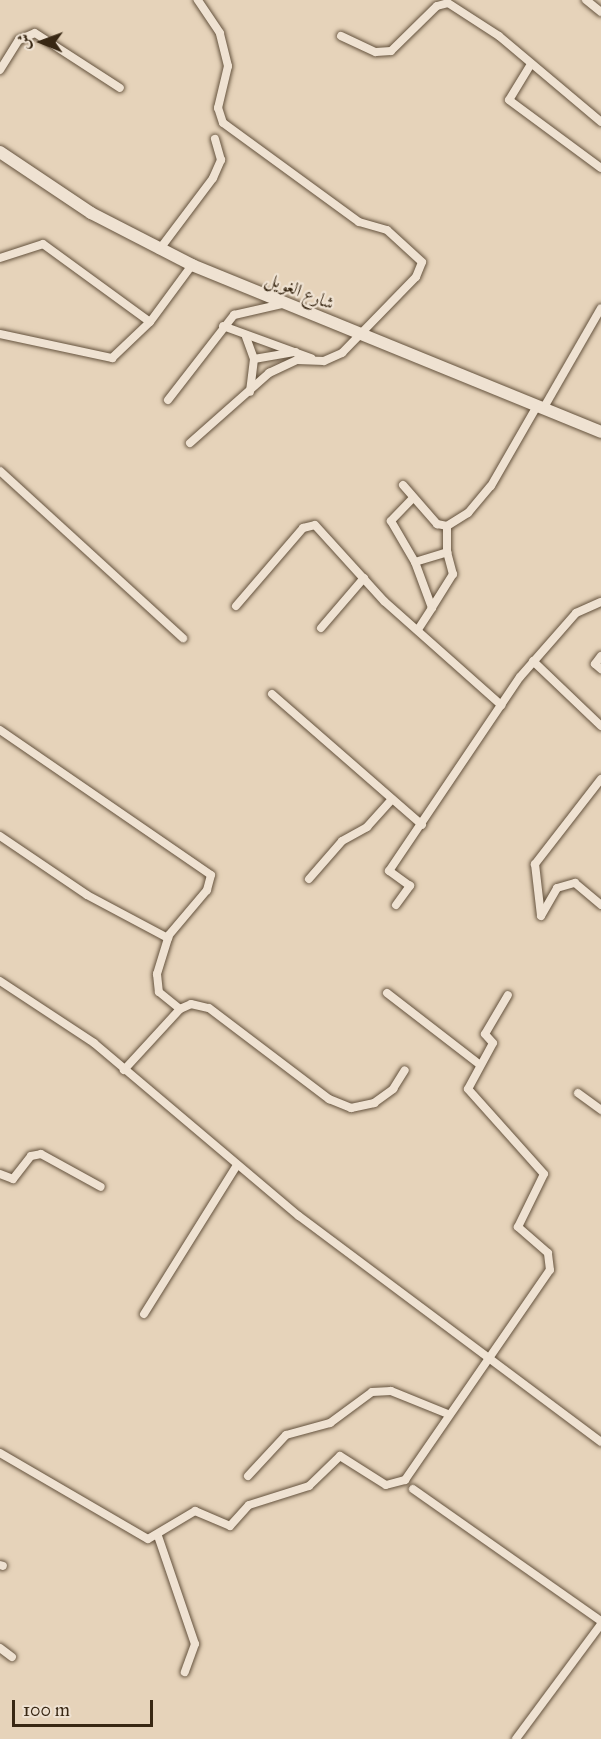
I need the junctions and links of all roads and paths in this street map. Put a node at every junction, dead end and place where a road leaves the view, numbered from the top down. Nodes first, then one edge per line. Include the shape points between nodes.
1 (198, 0) edge
2 (586, 0) edge
3 (601, 12) edge
4 (341, 36) dead end
5 (531, 64) junction
6 (0, 70) edge
7 (120, 88) dead end
8 (601, 122) edge
9 (215, 139) dead end
10 (0, 153) edge
11 (601, 168) edge
12 (159, 250) junction
13 (0, 258) edge
14 (192, 266) junction
15 (282, 304) junction
16 (601, 308) edge
17 (150, 322) junction
18 (223, 326) junction
19 (0, 334) edge
20 (359, 335) junction
21 (246, 337) junction
22 (296, 352) junction
23 (254, 359) junction
24 (317, 360) junction
25 (250, 392) junction
26 (168, 400) dead end
27 (540, 407) junction
28 (601, 432) edge
29 (190, 442) dead end
30 (0, 471) edge
31 (403, 485) dead end
32 (413, 498) junction
33 (447, 526) junction
34 (447, 552) junction
35 (415, 562) junction
36 (363, 578) junction
37 (601, 602) edge
38 (236, 606) dead end
39 (432, 608) junction
40 (321, 628) dead end
41 (419, 628) junction
42 (183, 638) dead end
43 (601, 656) edge
44 (533, 661) junction
45 (601, 669) edge
46 (272, 694) dead end
47 (501, 705) junction
48 (601, 726) edge
49 (0, 730) edge
50 (601, 779) edge
51 (391, 800) junction
52 (422, 825) junction
53 (0, 836) edge
54 (309, 879) dead end
55 (396, 905) dead end
56 (601, 905) edge
57 (168, 938) junction
58 (0, 981) edge
59 (387, 993) dead end
60 (508, 995) dead end
61 (180, 1009) junction
62 (479, 1064) junction
63 (124, 1070) junction
64 (405, 1070) dead end
65 (578, 1093) dead end
66 (601, 1110) edge
67 (237, 1165) junction
68 (0, 1174) edge
69 (101, 1187) dead end
70 (144, 1314) dead end
71 (490, 1361) junction
72 (448, 1414) junction
73 (601, 1442) edge
74 (0, 1453) edge
75 (248, 1476) dead end
76 (412, 1489) dead end
77 (158, 1536) junction
78 (601, 1623) edge
79 (0, 1647) edge
80 (12, 1657) dead end
81 (185, 1672) dead end
82 (516, 1739) edge

1 - 20 street via 220,33 228,66 218,108 223,123 359,222 387,231 422,262 416,277
2 - 3 street
4 - 5 street via 376,52 391,51 437,6 448,3
5 - 8 street
5 - 11 street via 509,100
6 - 7 street via 19,40 35,33
9 - 12 street via 221,160 213,178
10 - 12 street, شارع الغويل
12 - 14 street, شارع الغويل
13 - 17 street via 44,244
14 - 15 street, شارع الغويل
14 - 17 street
15 - 18 street via 241,311
15 - 20 street, شارع الغويل
16 - 27 street
17 - 19 street via 110,358
18 - 21 street
18 - 26 street
20 - 24 street via 332,359
20 - 27 street, شارع الغويل
21 - 22 street
21 - 23 street
22 - 23 street
22 - 24 street
23 - 25 street
24 - 25 street via 281,367
25 - 29 street
27 - 28 street, شارع الغويل
27 - 33 street via 491,486 468,513
30 - 42 street
31 - 32 street
32 - 33 street via 438,525
32 - 35 street via 391,521
33 - 34 street
34 - 35 street
34 - 39 street via 453,574
35 - 39 street
36 - 38 street via 320,527 311,525
36 - 40 street
36 - 41 street
37 - 44 street via 576,613
39 - 41 street
41 - 47 street
43 - 45 street via 595,664
44 - 47 street
44 - 48 street
46 - 51 street
47 - 52 street
49 - 57 street via 211,875 207,890
50 - 56 street via 535,864 541,916 557,888 575,883
51 - 52 street
51 - 54 street via 367,826 342,841
52 - 55 street via 389,871 410,886
53 - 57 street via 87,895
57 - 61 street via 157,988
58 - 63 street via 94,1043
59 - 62 street
60 - 62 street via 485,1034 493,1043
61 - 63 street
61 - 64 street via 198,1004 218,1013 329,1099 351,1108 374,1103 393,1089
62 - 71 street via 468,1084 470,1094 544,1174 518,1227 550,1260 541,1289
63 - 67 street
65 - 66 street
67 - 70 street
67 - 71 street
68 - 69 street via 14,1179 32,1156 41,1154
71 - 72 street
71 - 73 street
72 - 75 street via 391,1391 372,1392 330,1423 286,1435
72 - 77 street via 405,1480 397,1484 376,1481 340,1456 309,1486 249,1505 230,1526 195,1511
74 - 77 street via 148,1539
76 - 78 street
77 - 81 street via 195,1644
78 - 82 street
79 - 80 street

